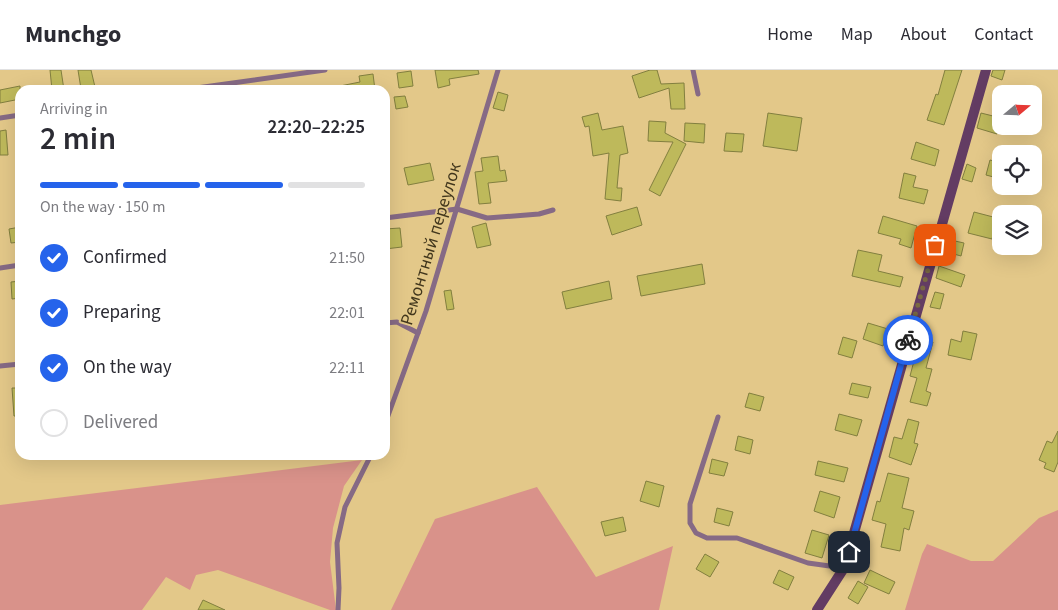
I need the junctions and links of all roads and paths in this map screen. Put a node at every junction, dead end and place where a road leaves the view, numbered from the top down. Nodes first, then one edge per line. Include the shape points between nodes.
1 (325, 70) edge
2 (498, 70) edge
3 (693, 70) edge
4 (986, 70) edge
5 (218, 85) edge
6 (698, 94) dead end
7 (15, 116) edge
8 (0, 118) edge
9 (457, 209) junction
10 (553, 210) dead end
11 (390, 217) edge
12 (15, 266) edge
13 (0, 268) edge
14 (390, 323) edge
15 (418, 333) junction
16 (15, 364) edge
17 (0, 366) edge
18 (390, 410) edge
19 (718, 416) dead end
20 (369, 460) edge
21 (844, 568) junction
22 (338, 610) edge
23 (817, 610) edge

1 - 5 street
2 - 9 street, Ремонтный переулок
3 - 6 street
4 - 21 street
7 - 8 street
9 - 10 street via 488,218
9 - 11 street
9 - 15 street, Ремонтный переулок
12 - 13 street
14 - 15 street via 397,322
15 - 18 street, Ремонтный переулок
16 - 17 street
19 - 21 street via 690,504 690,523 696,532 707,538 737,538 808,563
20 - 22 street via 346,507 337,543
21 - 23 street

